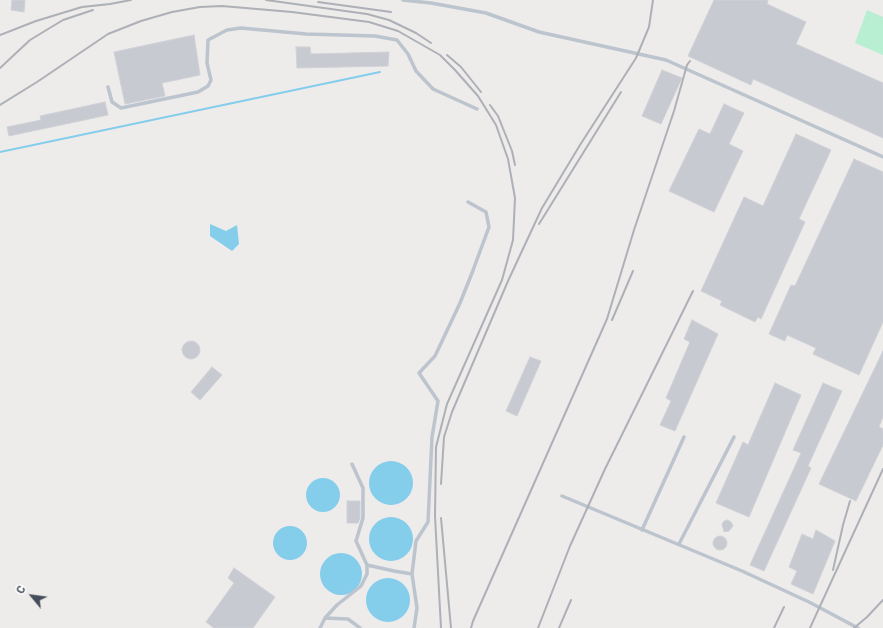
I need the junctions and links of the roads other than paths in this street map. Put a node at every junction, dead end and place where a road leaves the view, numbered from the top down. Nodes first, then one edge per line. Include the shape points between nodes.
1 (403, 0) edge
2 (108, 87) dead end
3 (477, 109) dead end
4 (883, 156) edge
5 (468, 202) dead end
6 (684, 437) dead end
7 (734, 438) dead end
8 (352, 464) dead end
9 (562, 496) dead end
10 (642, 530) junction
11 (679, 544) junction
12 (367, 565) junction
13 (412, 574) junction
14 (325, 618) junction
15 (320, 628) edge
16 (360, 628) edge
17 (414, 628) edge
18 (858, 628) edge

1 - 4 lane via 486,13 540,32 666,60
2 - 3 lane via 112,102 121,108 198,92 208,86 211,80 207,63 208,40 227,30 241,28 306,34 375,36 397,40 408,54 416,71 433,89
5 - 13 lane via 486,212 489,226 467,285 435,356 419,373 438,401 432,437 428,522 416,541
6 - 10 lane
7 - 11 lane
8 - 12 lane via 363,488 363,518 356,541
9 - 10 lane
10 - 11 lane
11 - 18 lane via 748,574
12 - 13 lane
12 - 14 lane via 367,574 361,586
13 - 17 lane via 417,608
14 - 15 lane
14 - 16 lane via 348,619

